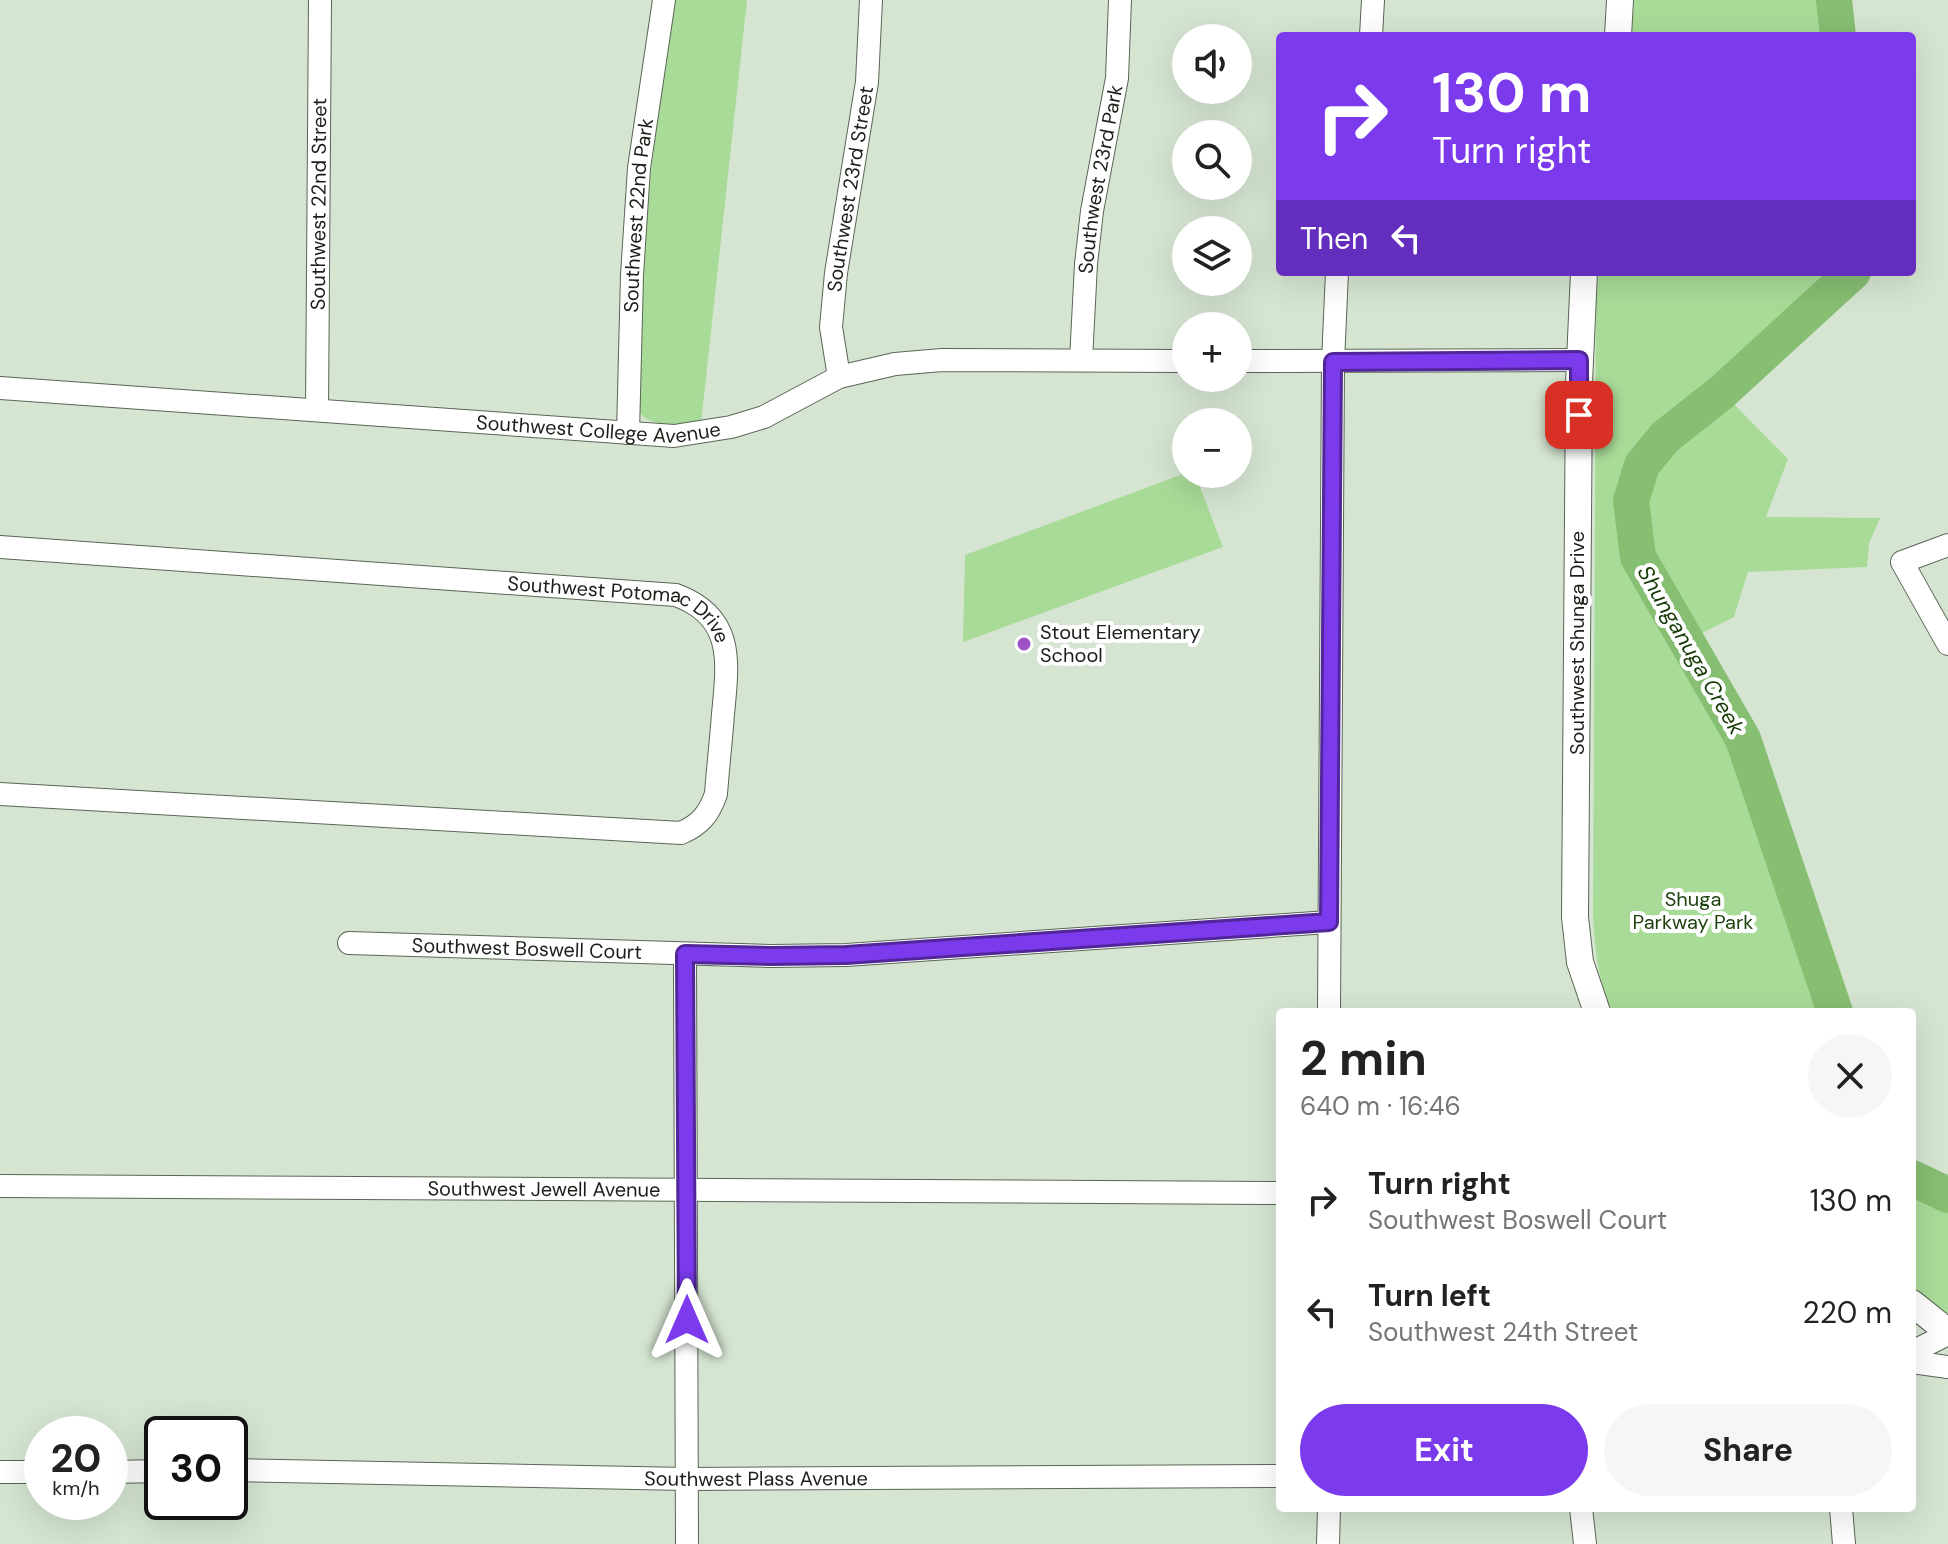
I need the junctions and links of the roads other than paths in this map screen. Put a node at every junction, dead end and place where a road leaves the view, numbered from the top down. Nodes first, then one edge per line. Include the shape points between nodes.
1 (320, 0) edge
2 (664, 0) edge
3 (871, 0) edge
4 (1120, 0) edge
5 (1373, 0) edge
6 (1620, 0) edge
7 (1371, 32) edge
8 (1618, 32) edge
9 (1337, 276) edge
10 (1584, 276) edge
11 (1081, 360) junction
12 (1579, 360) junction
13 (1172, 361) edge
14 (1252, 361) edge
15 (1333, 362) junction
16 (839, 377) junction
17 (0, 388) edge
18 (317, 410) junction
19 (628, 433) junction
20 (1948, 545) edge
21 (0, 547) edge
22 (1948, 644) edge
23 (0, 794) edge
24 (1329, 922) junction
25 (349, 943) dead end
26 (685, 954) junction
27 (1329, 1008) edge
28 (1596, 1008) edge
29 (0, 1186) edge
30 (688, 1192) junction
31 (1276, 1193) edge
32 (1916, 1306) edge
33 (1948, 1333) edge
34 (1916, 1350) edge
35 (1916, 1363) edge
36 (1948, 1367) edge
37 (248, 1470) edge
38 (0, 1472) edge
39 (24, 1472) edge
40 (1276, 1476) edge
41 (687, 1479) junction
42 (1329, 1512) edge
43 (1581, 1512) edge
44 (1841, 1512) edge
45 (687, 1544) edge
46 (1328, 1544) edge
47 (1585, 1544) edge
48 (1844, 1544) edge

1 - 18 street, Southwest 22nd Street
2 - 19 street, Southwest 22nd Park via 639,168
3 - 16 street, Southwest 23rd Street via 867,82 834,286 831,327
4 - 11 street, Southwest 23rd Park via 1117,78 1087,251
5 - 7 street
6 - 8 street
9 - 15 street
10 - 12 street, Southwest Shunga Drive
11 - 13 street, Southwest College Avenue
11 - 16 street, Southwest College Avenue via 918,361
12 - 15 street
12 - 28 street, Southwest Shunga Drive via 1575,917 1580,962
14 - 15 street
15 - 24 street
16 - 19 street, Southwest College Avenue via 764,417 731,427 674,436
17 - 18 street, Southwest College Avenue
18 - 19 street, Southwest College Avenue
20 - 22 street via 1902,562
21 - 23 street, Southwest Potomac Drive via 676,595 713,620 724,641 728,668 716,794 702,820 681,833
24 - 26 street, Southwest Boswell Court via 846,955
24 - 27 street
25 - 26 street, Southwest Boswell Court
26 - 30 street
29 - 30 street, Southwest Jewell Avenue
30 - 31 street, Southwest Jewell Avenue
30 - 41 street
32 - 33 street
33 - 34 street
35 - 36 street
37 - 41 street, Southwest Plass Avenue
38 - 39 street
40 - 41 street, Southwest Plass Avenue
41 - 45 street
42 - 46 street
43 - 47 street
44 - 48 street

